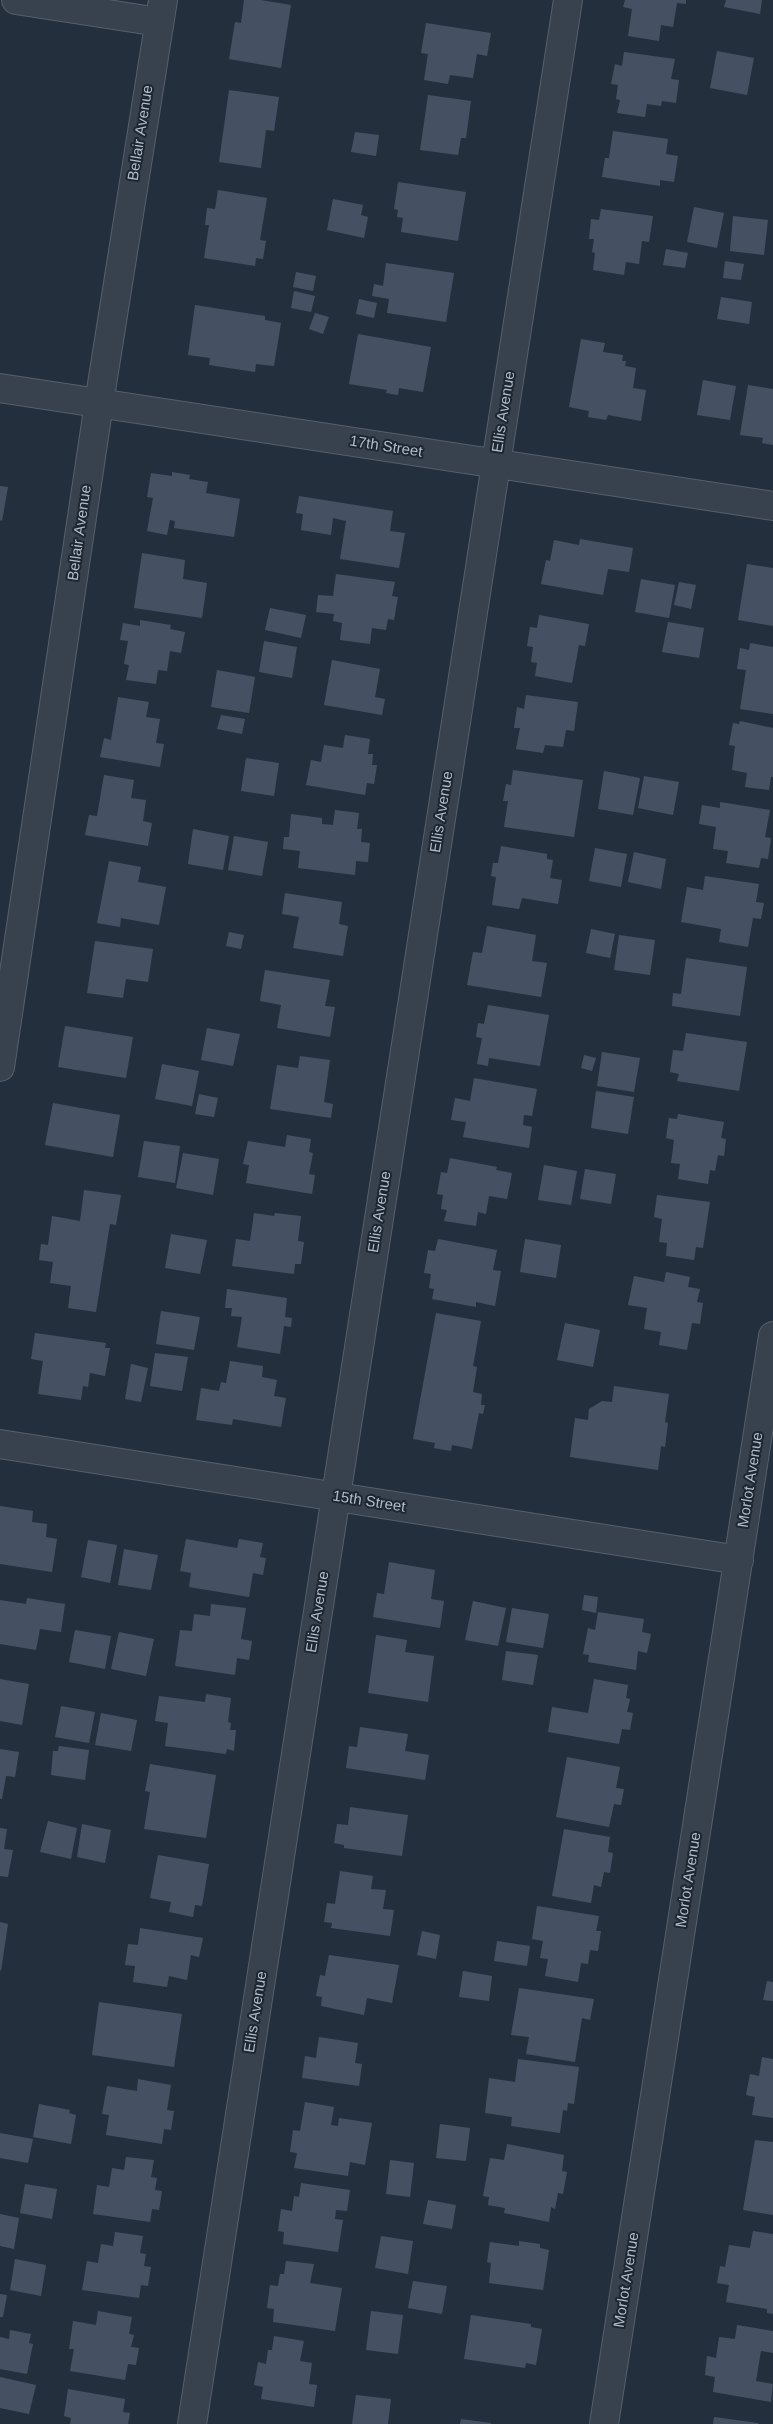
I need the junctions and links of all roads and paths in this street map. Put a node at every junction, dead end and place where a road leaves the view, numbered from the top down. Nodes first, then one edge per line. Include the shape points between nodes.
1 (16, 0) edge
2 (568, 0) edge
3 (161, 11) edge
4 (0, 388) edge
5 (99, 403) junction
6 (496, 464) junction
7 (773, 506) edge
8 (0, 1067) edge
9 (773, 1336) edge
10 (769, 1385) edge
11 (0, 1444) edge
12 (336, 1496) junction
13 (739, 1560) junction
14 (192, 2424) edge
15 (604, 2424) edge

1 - 3 street
2 - 6 street, Ellis Avenue
3 - 5 street, Bellair Avenue
4 - 5 street, 17th Street
5 - 6 street, 17th Street
5 - 8 street, Bellair Avenue
6 - 7 street, 17th Street
6 - 12 street, Ellis Avenue
9 - 10 street, Morlot Avenue
10 - 13 street, Morlot Avenue
11 - 12 street, 15th Street
12 - 13 street, 15th Street
12 - 14 street, Ellis Avenue
13 - 15 street, Morlot Avenue

